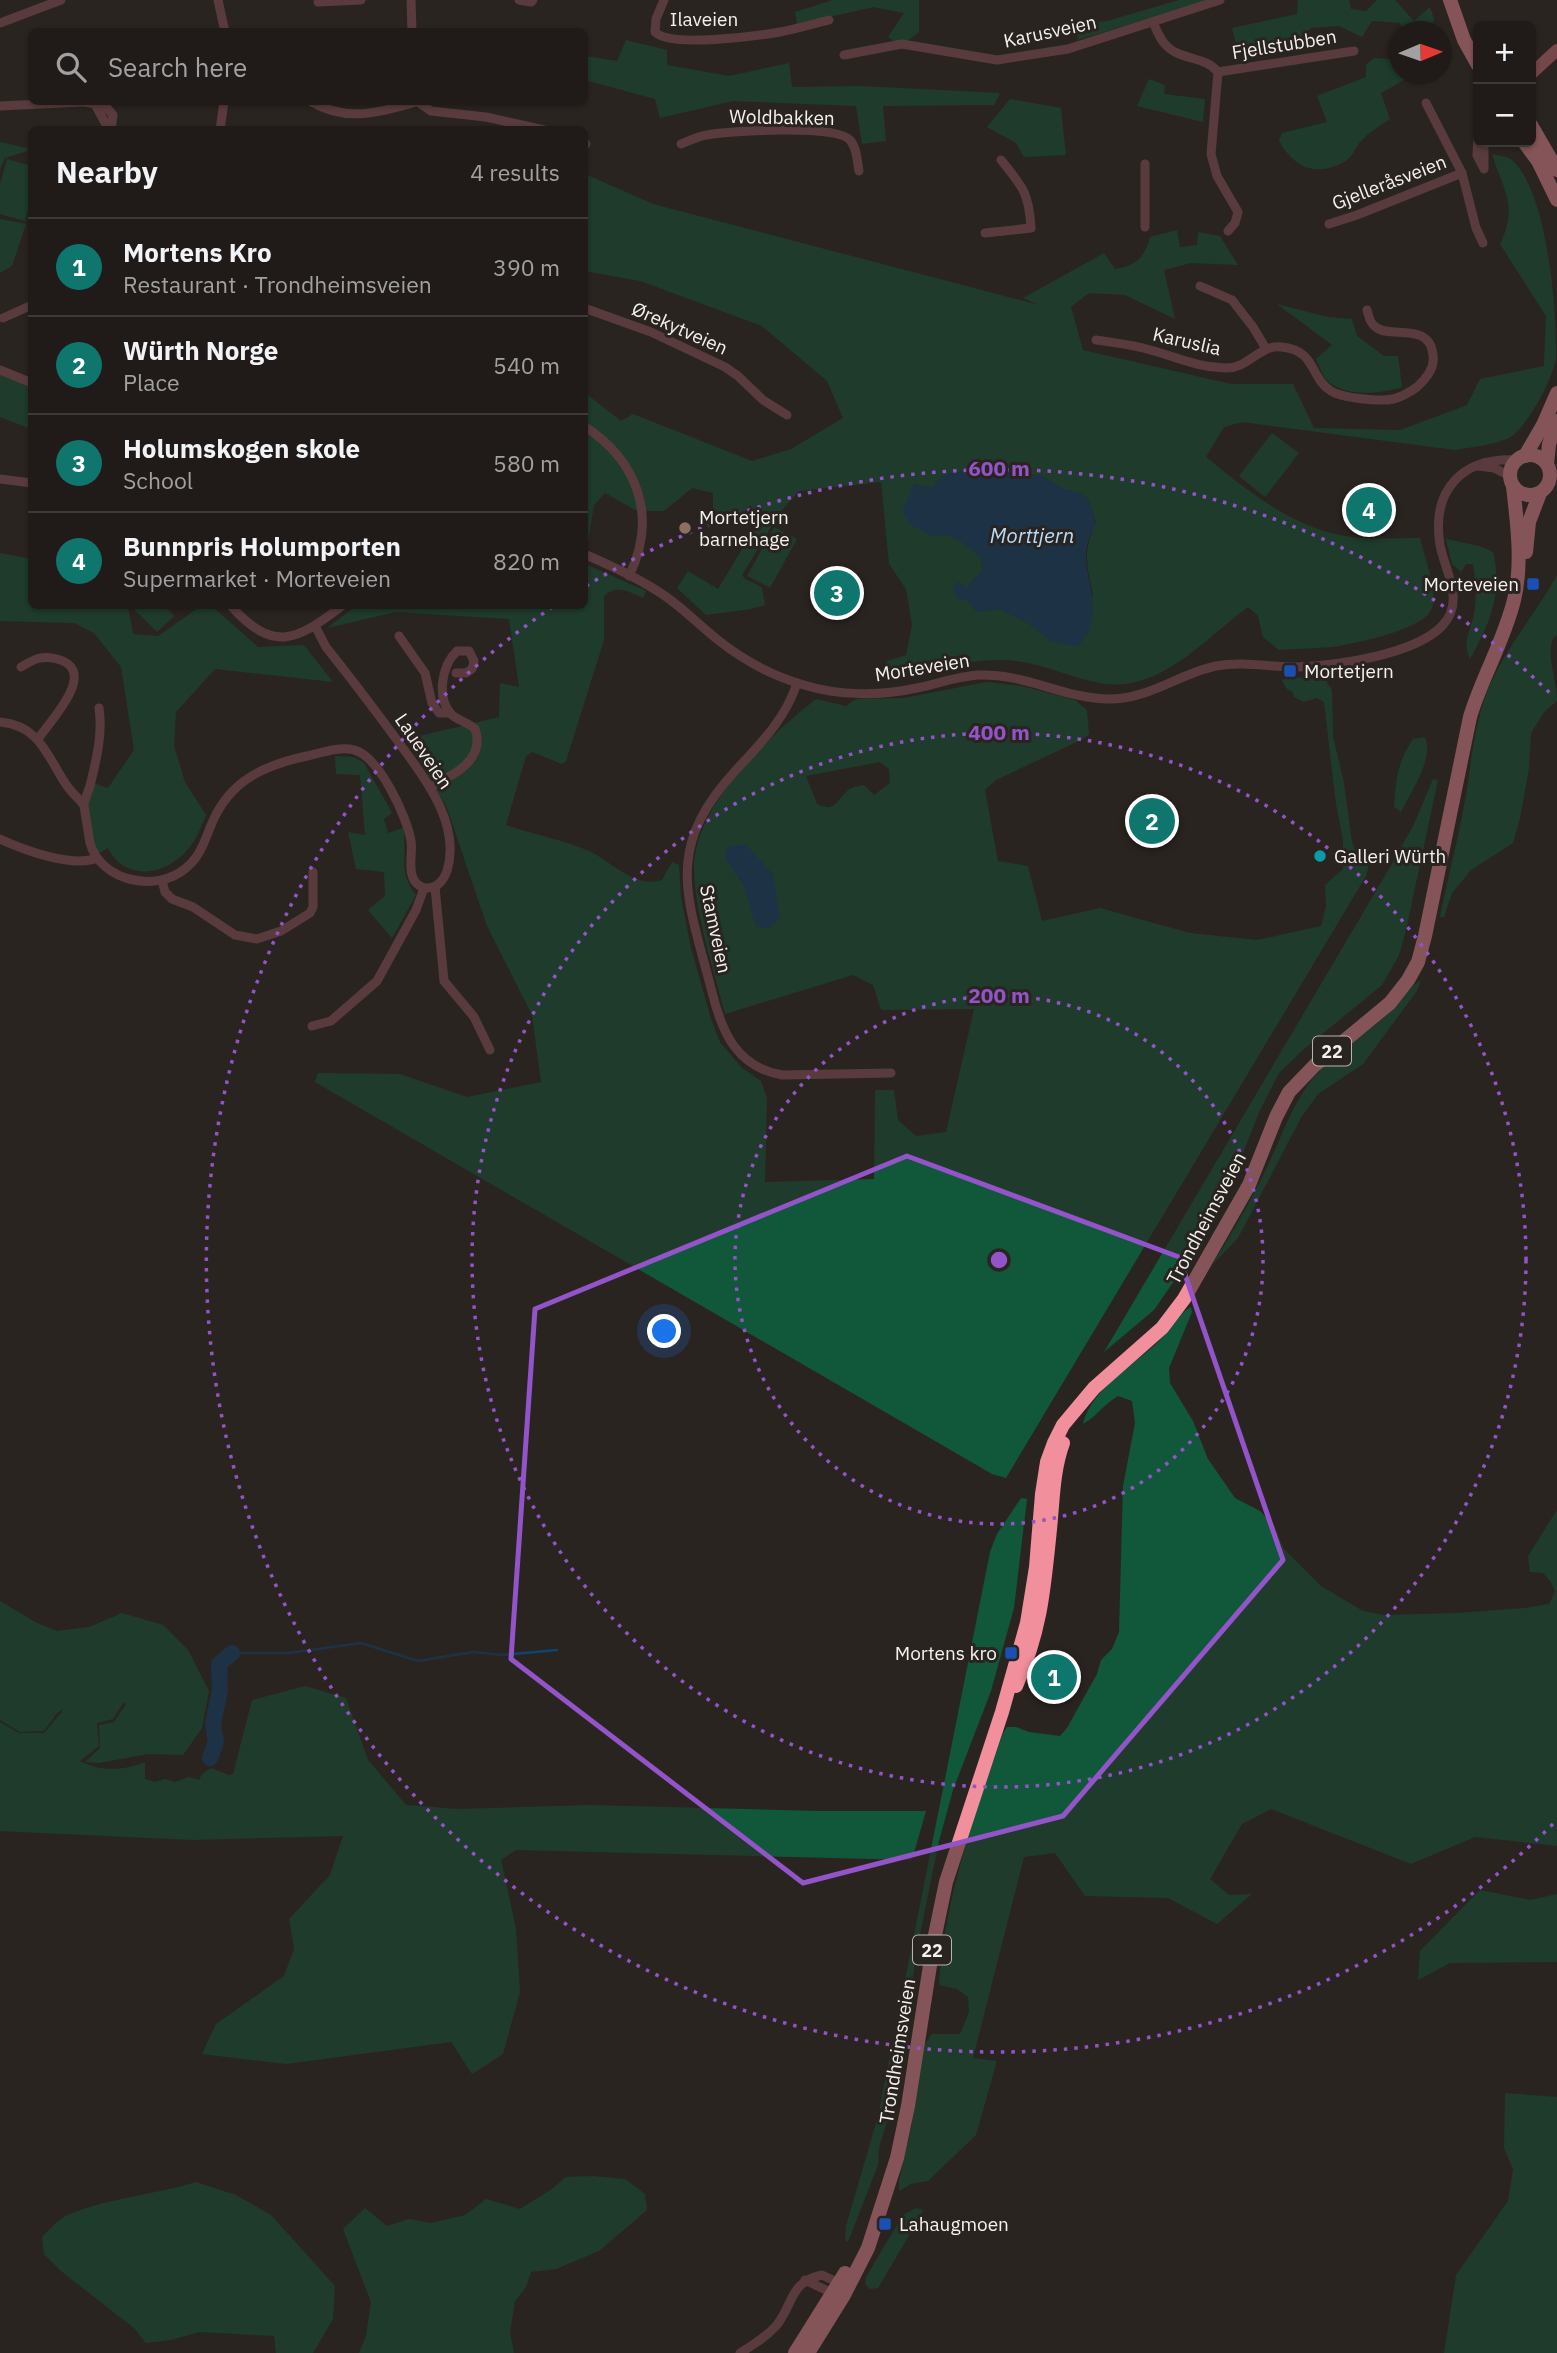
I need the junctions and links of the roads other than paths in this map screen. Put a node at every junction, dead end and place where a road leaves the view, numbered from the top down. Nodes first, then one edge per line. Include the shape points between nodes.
1 (61, 0) edge
2 (218, 0) edge
3 (360, 0) edge
4 (411, 0) edge
5 (519, 0) edge
6 (533, 0) edge
7 (664, 0) edge
8 (1220, 0) edge
9 (1450, 0) edge
10 (1463, 0) edge
11 (318, 2) dead end
12 (829, 20) dead end
13 (1153, 22) junction
14 (0, 23) edge
15 (1459, 23) junction
16 (224, 28) edge
17 (412, 28) edge
18 (1557, 50) edge
19 (1354, 51) dead end
20 (844, 55) dead end
21 (1473, 57) edge
22 (1536, 69) edge
23 (1218, 72) junction
24 (1426, 103) dead end
25 (28, 105) edge
26 (96, 105) edge
27 (105, 105) edge
28 (224, 105) edge
29 (317, 105) edge
30 (407, 105) edge
31 (422, 105) edge
32 (0, 106) edge
33 (108, 126) edge
34 (111, 126) edge
35 (221, 126) edge
36 (526, 126) edge
37 (1536, 134) edge
38 (681, 144) dead end
39 (1477, 147) edge
40 (1484, 147) edge
41 (1528, 147) edge
42 (1001, 160) dead end
43 (1144, 164) dead end
44 (859, 170) dead end
45 (1557, 170) edge
46 (1462, 173) junction
47 (1557, 200) edge
48 (1329, 224) dead end
49 (1145, 227) dead end
50 (1227, 231) dead end
51 (985, 233) dead end
52 (1483, 243) dead end
53 (1200, 286) dead end
54 (28, 307) edge
55 (588, 309) edge
56 (1367, 310) dead end
57 (3, 318) dead end
58 (1096, 340) dead end
59 (1265, 347) junction
60 (0, 370) edge
61 (28, 381) edge
62 (1557, 393) edge
63 (787, 415) dead end
64 (1557, 421) edge
65 (588, 429) edge
66 (1521, 458) junction
67 (1547, 464) junction
68 (1476, 466) junction
69 (0, 479) edge
70 (1512, 481) junction
71 (28, 482) edge
72 (1540, 493) junction
73 (588, 556) edge
74 (629, 576) junction
75 (234, 609) edge
76 (338, 609) edge
77 (315, 626) junction
78 (398, 636) dead end
79 (1494, 658) junction
80 (21, 667) dead end
81 (456, 673) dead end
82 (797, 683) junction
83 (99, 708) dead end
84 (450, 713) junction
85 (0, 722) edge
86 (38, 739) junction
87 (430, 787) junction
88 (83, 804) junction
89 (0, 839) edge
90 (97, 858) junction
91 (313, 872) dead end
92 (162, 880) junction
93 (435, 887) junction
94 (424, 888) junction
95 (312, 1026) dead end
96 (490, 1050) dead end
97 (891, 1073) dead end
98 (839, 2291) junction
99 (740, 2353) edge
100 (795, 2353) edge
101 (808, 2353) edge

1 - 14 street
2 - 16 street
3 - 11 street
4 - 17 street
5 - 6 street
7 - 12 street, Ilaveien via 655,32 671,38 728,39
8 - 13 street, Karusveien
9 - 15 main road
10 - 15 main road
13 - 20 street, Karusveien via 1068,49 1010,60 902,44
13 - 23 street, Fjellstubben via 1171,50 1206,61
15 - 21 main road
18 - 22 main road
19 - 23 street, Fjellstubben
23 - 50 street, Fjellstubben via 1213,165 1238,212
24 - 46 street, Gjelleråsveien
25 - 32 street
26 - 33 street
27 - 34 street via 114,115
28 - 35 street
29 - 30 street via 351,114
31 - 36 street via 431,111
37 - 45 main road
38 - 44 street, Woldbakken via 704,135 754,130 828,132 851,141
39 - 40 street via 1484,169
41 - 47 main road
42 - 51 street via 1024,188 1031,228
43 - 49 street
46 - 48 street, Gjelleråsveien
46 - 52 street, Gjelleråsveien
53 - 59 street via 1231,300
54 - 57 street
55 - 63 street, Ørekytveien via 651,332 725,367
56 - 59 street via 1370,322 1379,330 1420,335 1433,351 1428,374 1405,395 1384,400 1342,395 1327,387 1302,352
58 - 59 street, Karuslia via 1228,368 1250,361
60 - 61 street
62 - 66 main road, 22 via 1544,425
64 - 67 main road, 22
65 - 74 street via 620,455 638,492 642,532
66 - 67 main road via 1539,457
66 - 68 street, Morteveien
66 - 70 main road, 22 via 1512,467
67 - 72 main road, 22 via 1550,480
68 - 70 street via 1494,468
68 - 82 street, Morteveien via 1452,482 1441,511 1440,542 1453,593 1450,612 1429,636 1400,648 1313,666 1243,663 1215,667 1125,698 1090,697 996,675 887,692 837,692
69 - 71 street
70 - 72 main road via 1525,494
70 - 79 main road, Trondheimsveien / 22 via 1518,540 1516,586
72 - 79 main road, Trondheimsveien / 22 via 1529,522 1520,611
73 - 74 street, Morteveien
74 - 82 street, Morteveien via 666,596 738,655
75 - 77 street via 271,635 295,635
76 - 77 street
77 - 87 street, Laueveien
78 - 84 street via 425,673 434,708
79 - 98 main road, Trondheimsveien / 22 via 1470,717 1429,920 1413,971 1390,1003 1289,1092 1249,1185 1184,1299 1162,1328 1101,1381 1063,1425 1047,1462 1030,1610 946,1882 905,2124 886,2194
80 - 86 street via 36,657 50,657 63,660 75,674 71,692
81 - 84 street via 472,669 469,651 454,653 444,673 443,693
82 - 97 street, Stamveien via 781,718 701,817 688,855 688,900 725,1031 751,1064 782,1075
83 - 88 street via 100,739
84 - 87 street via 475,729 476,750 462,768
85 - 86 street via 20,727
86 - 88 street
87 - 93 street, Laueveien via 449,844 448,868
88 - 90 street
89 - 90 street via 50,856 78,861
90 - 92 street via 118,876
91 - 92 street via 310,912 275,934 251,939 235,935 172,899
92 - 94 street via 180,873 197,857 223,803 250,776 278,763 349,749 373,762 398,804 411,841 412,875
93 - 94 street
93 - 96 street via 444,981 474,1017
94 - 95 street via 377,981 331,1021
98 - 99 street via 822,2275 805,2280 776,2325
98 - 100 main road, Trondheimsveien / 22
98 - 101 main road, Trondheimsveien / 22

